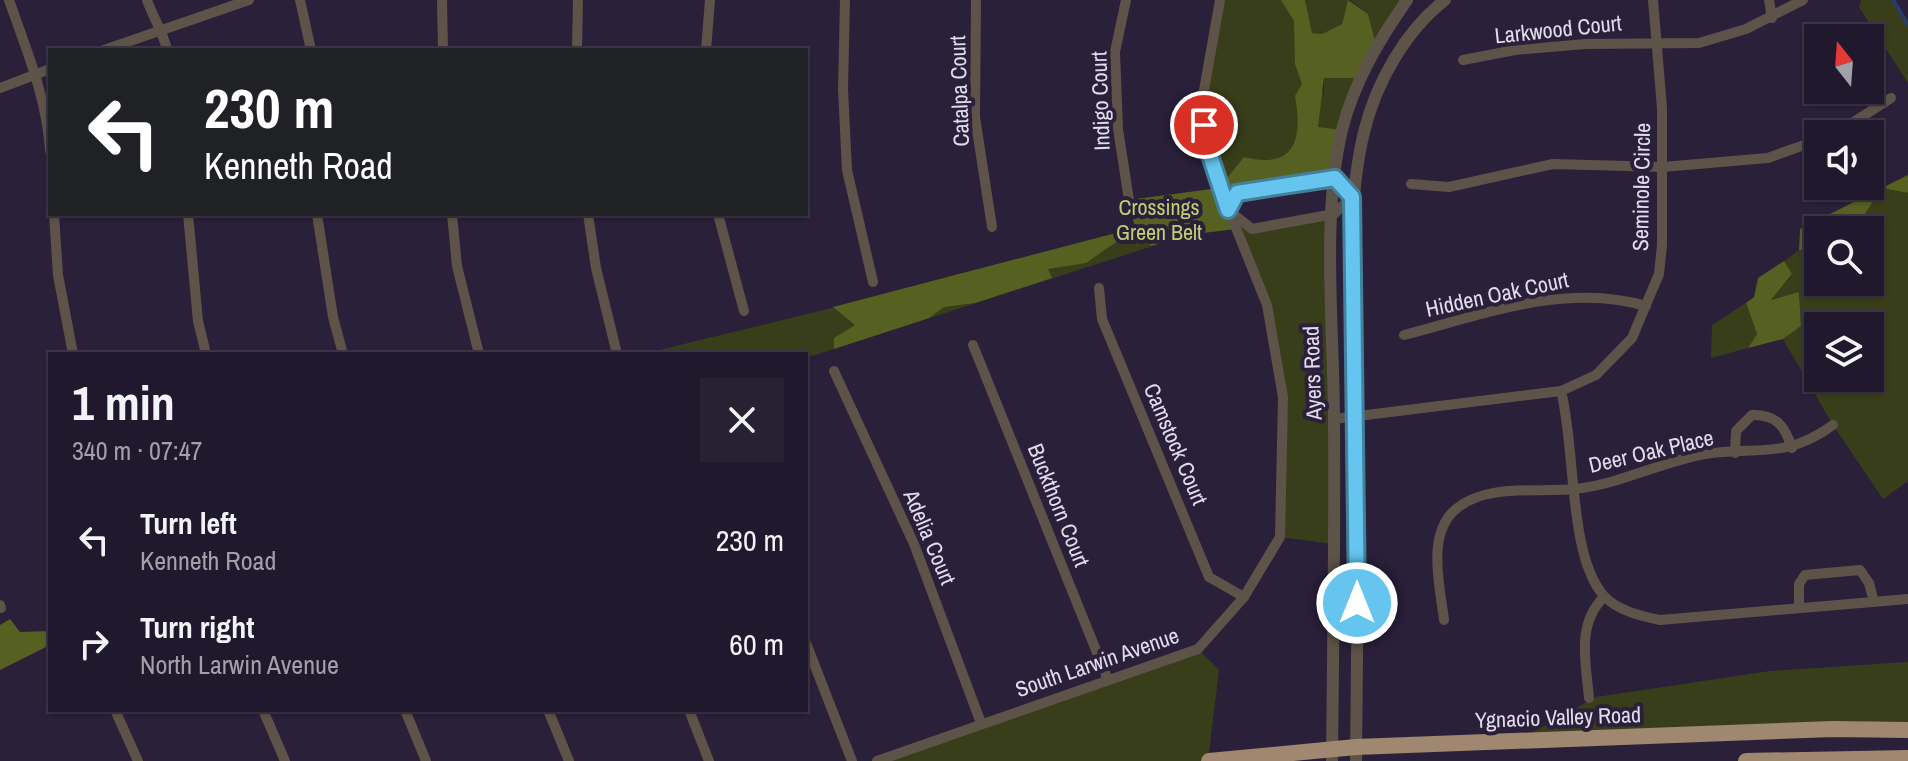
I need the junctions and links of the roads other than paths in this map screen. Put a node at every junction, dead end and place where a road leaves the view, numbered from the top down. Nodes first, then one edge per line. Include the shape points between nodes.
1 (9, 0) edge
2 (147, 0) edge
3 (249, 0) edge
4 (300, 0) edge
5 (442, 0) edge
6 (578, 0) edge
7 (710, 0) edge
8 (845, 0) edge
9 (976, 0) edge
10 (1126, 0) edge
11 (1220, 0) edge
12 (1407, 0) edge
13 (1415, 0) edge
14 (1445, 0) edge
15 (1653, 0) edge
16 (1769, 0) edge
17 (1803, 0) edge
18 (1429, 12) junction
19 (1772, 18) junction
20 (163, 29) junction
21 (1657, 41) junction
22 (110, 48) edge
23 (167, 48) edge
24 (311, 48) edge
25 (443, 48) edge
26 (577, 48) edge
27 (706, 48) edge
28 (1463, 60) dead end
29 (48, 70) edge
30 (35, 74) junction
31 (0, 88) edge
32 (1891, 98) dead end
33 (1857, 120) edge
34 (48, 123) edge
35 (1804, 145) edge
36 (1663, 167) junction
37 (1335, 178) junction
38 (1411, 184) dead end
39 (1352, 197) junction
40 (1129, 200) dead end
41 (1228, 210) junction
42 (1334, 214) junction
43 (54, 216) edge
44 (188, 216) edge
45 (317, 216) edge
46 (452, 216) edge
47 (588, 216) edge
48 (719, 216) edge
49 (992, 227) dead end
50 (873, 282) dead end
51 (1099, 288) dead end
52 (1646, 306) junction
53 (744, 311) dead end
54 (1404, 335) dead end
55 (973, 345) dead end
56 (73, 352) edge
57 (206, 352) edge
58 (342, 352) edge
59 (478, 352) edge
60 (617, 352) edge
61 (834, 371) dead end
62 (1561, 391) junction
63 (1357, 417) junction
64 (1334, 419) junction
65 (1833, 425) dead end
66 (1792, 448) junction
67 (1735, 453) junction
68 (1575, 489) junction
69 (1244, 597) junction
70 (1604, 597) junction
71 (1908, 599) edge
72 (1874, 602) junction
73 (1799, 608) junction
74 (1444, 620) dead end
75 (808, 648) edge
76 (1108, 680) junction
77 (1589, 698) dead end
78 (116, 712) edge
79 (264, 712) edge
80 (406, 712) edge
81 (549, 712) edge
82 (690, 712) edge
83 (981, 723) junction
84 (1908, 730) edge
85 (1356, 754) edge
86 (1332, 755) edge
87 (1908, 758) edge
88 (138, 761) edge
89 (285, 761) edge
90 (426, 761) edge
91 (569, 761) edge
92 (709, 761) edge
93 (852, 761) edge
94 (877, 761) edge
95 (1209, 761) edge
96 (1746, 761) edge

1 - 30 street
2 - 20 street
3 - 20 street
4 - 24 street
5 - 25 street
6 - 26 street
7 - 27 street
8 - 50 street via 847,170
9 - 49 street, Catalpa Court via 975,117
10 - 40 street, Indigo Court via 1115,52 1118,129
11 - 41 street, South Larwin Avenue via 1201,107 1206,143
12 - 37 street, Ayers Road via 1361,78 1342,130
13 - 18 street
14 - 18 street, Ayers Road
15 - 21 street, Seminole Circle
16 - 19 street
17 - 19 street, Larkwood Court
18 - 39 street, Ayers Road via 1397,55 1375,98
19 - 21 street, Larkwood Court via 1699,43
20 - 22 street
20 - 23 street
21 - 28 street, Larkwood Court via 1515,50
21 - 36 street, Seminole Circle
29 - 30 street
30 - 31 street
30 - 34 street
32 - 33 street
35 - 36 street via 1768,158
36 - 38 street via 1553,164 1449,187
36 - 52 street, Seminole Circle via 1659,274
37 - 39 street
37 - 41 street via 1237,193
37 - 42 street, Ayers Road
39 - 42 street
39 - 63 street, Ayers Road
41 - 42 street via 1252,229
41 - 69 street, South Larwin Avenue via 1267,305 1283,397 1280,537
42 - 64 street, Ayers Road
43 - 56 street via 58,275
44 - 57 street
45 - 58 street
46 - 59 street via 457,266
47 - 60 street
48 - 53 street
51 - 69 street, Camstock Court via 1102,319 1209,577
52 - 54 street, Hidden Oak Court via 1603,296 1557,298
52 - 62 street, Seminole Circle via 1632,338 1596,375
55 - 76 street, Buckthorn Court
61 - 83 street, Adelia Court via 914,544
62 - 63 street, Seminole Circle
62 - 68 street via 1570,424
63 - 64 street, Seminole Circle
63 - 85 street, Ayers Road
64 - 86 street, Ayers Road
65 - 66 street, Deer Oak Place
66 - 67 street, Deer Oak Place
66 - 67 street, Deer Oak Place via 1781,423 1752,415 1736,431
67 - 68 street, Deer Oak Place via 1703,455 1624,481
68 - 70 street via 1582,562
68 - 74 street, Deer Oak Place via 1484,494 1455,509 1441,531 1437,565
69 - 76 street, South Larwin Avenue via 1198,649
70 - 73 street via 1632,614 1660,620
70 - 77 street via 1586,630
71 - 72 street
72 - 73 street
72 - 73 street via 1860,570 1805,575 1799,584
75 - 93 street
76 - 83 street, South Larwin Avenue
78 - 88 street
79 - 89 street
80 - 90 street
81 - 91 street
82 - 92 street
83 - 94 street, South Larwin Avenue
84 - 85 highway, Ygnacio Valley Road
85 - 86 highway, Ygnacio Valley Road
86 - 95 highway, Ygnacio Valley Road
87 - 96 highway

